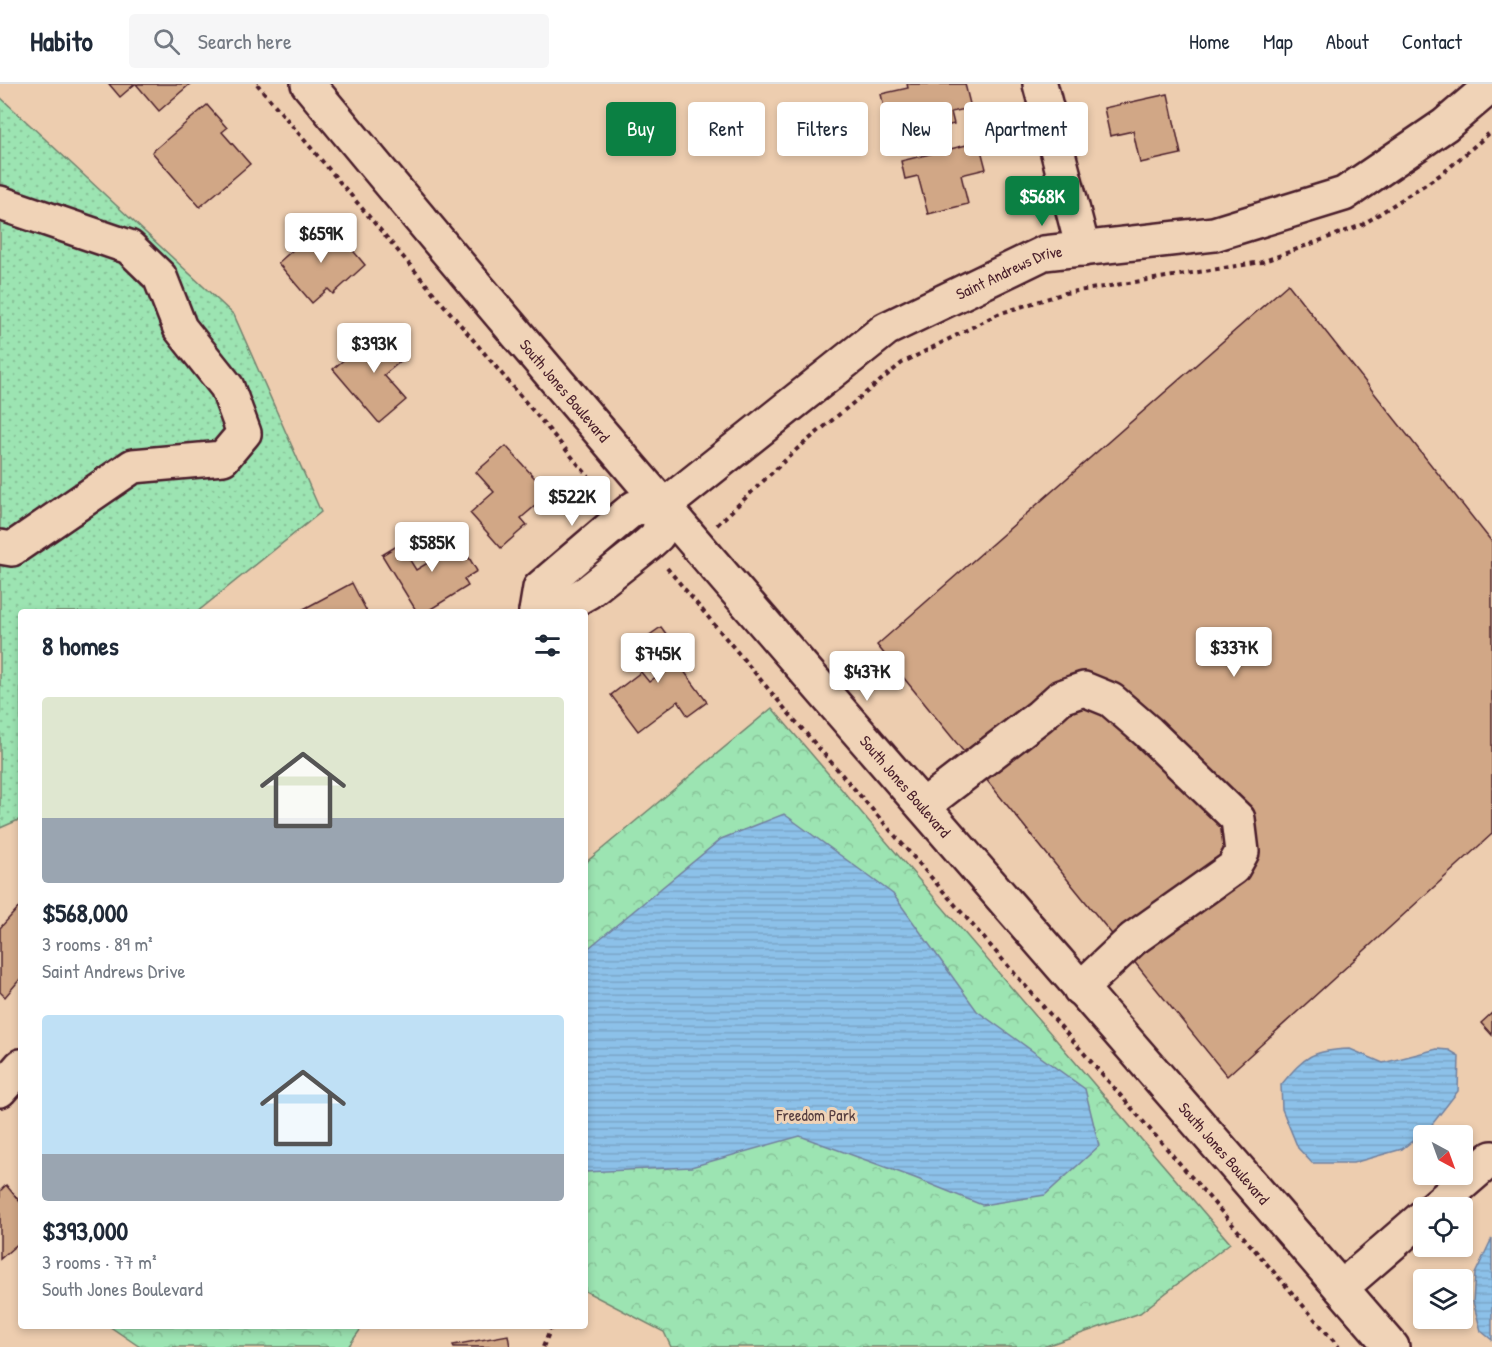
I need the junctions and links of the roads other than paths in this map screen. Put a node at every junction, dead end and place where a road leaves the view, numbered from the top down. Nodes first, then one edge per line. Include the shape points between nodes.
1 (308, 84) edge
2 (1040, 84) edge
3 (1492, 85) edge
4 (0, 203) edge
5 (1083, 249) junction
6 (664, 506) junction
7 (0, 547) edge
8 (536, 609) edge
9 (550, 609) edge
10 (923, 806) junction
11 (1080, 988) junction
12 (18, 1069) edge
13 (0, 1090) edge
14 (1492, 1158) edge
15 (1447, 1197) edge
16 (1413, 1226) edge
17 (1341, 1288) junction
18 (1392, 1347) edge

1 - 6 street, South Jones Boulevard
2 - 5 street
3 - 5 street, Saint Andrews Drive via 1445,125 1344,194 1214,234
4 - 7 street via 129,247 160,277 180,328 227,387 244,433 223,458 133,466 12,549
5 - 6 street, Saint Andrews Drive via 1044,253 886,329
6 - 8 street via 634,508 540,588
6 - 9 street via 658,535 647,545 588,592
6 - 10 street, South Jones Boulevard
10 - 11 street, South Jones Boulevard
10 - 11 street via 1061,697 1084,689 1111,700 1238,819 1242,852 1233,868 1133,939
11 - 17 street, South Jones Boulevard
12 - 13 street
14 - 15 street
16 - 17 street
17 - 18 street, South Jones Boulevard

